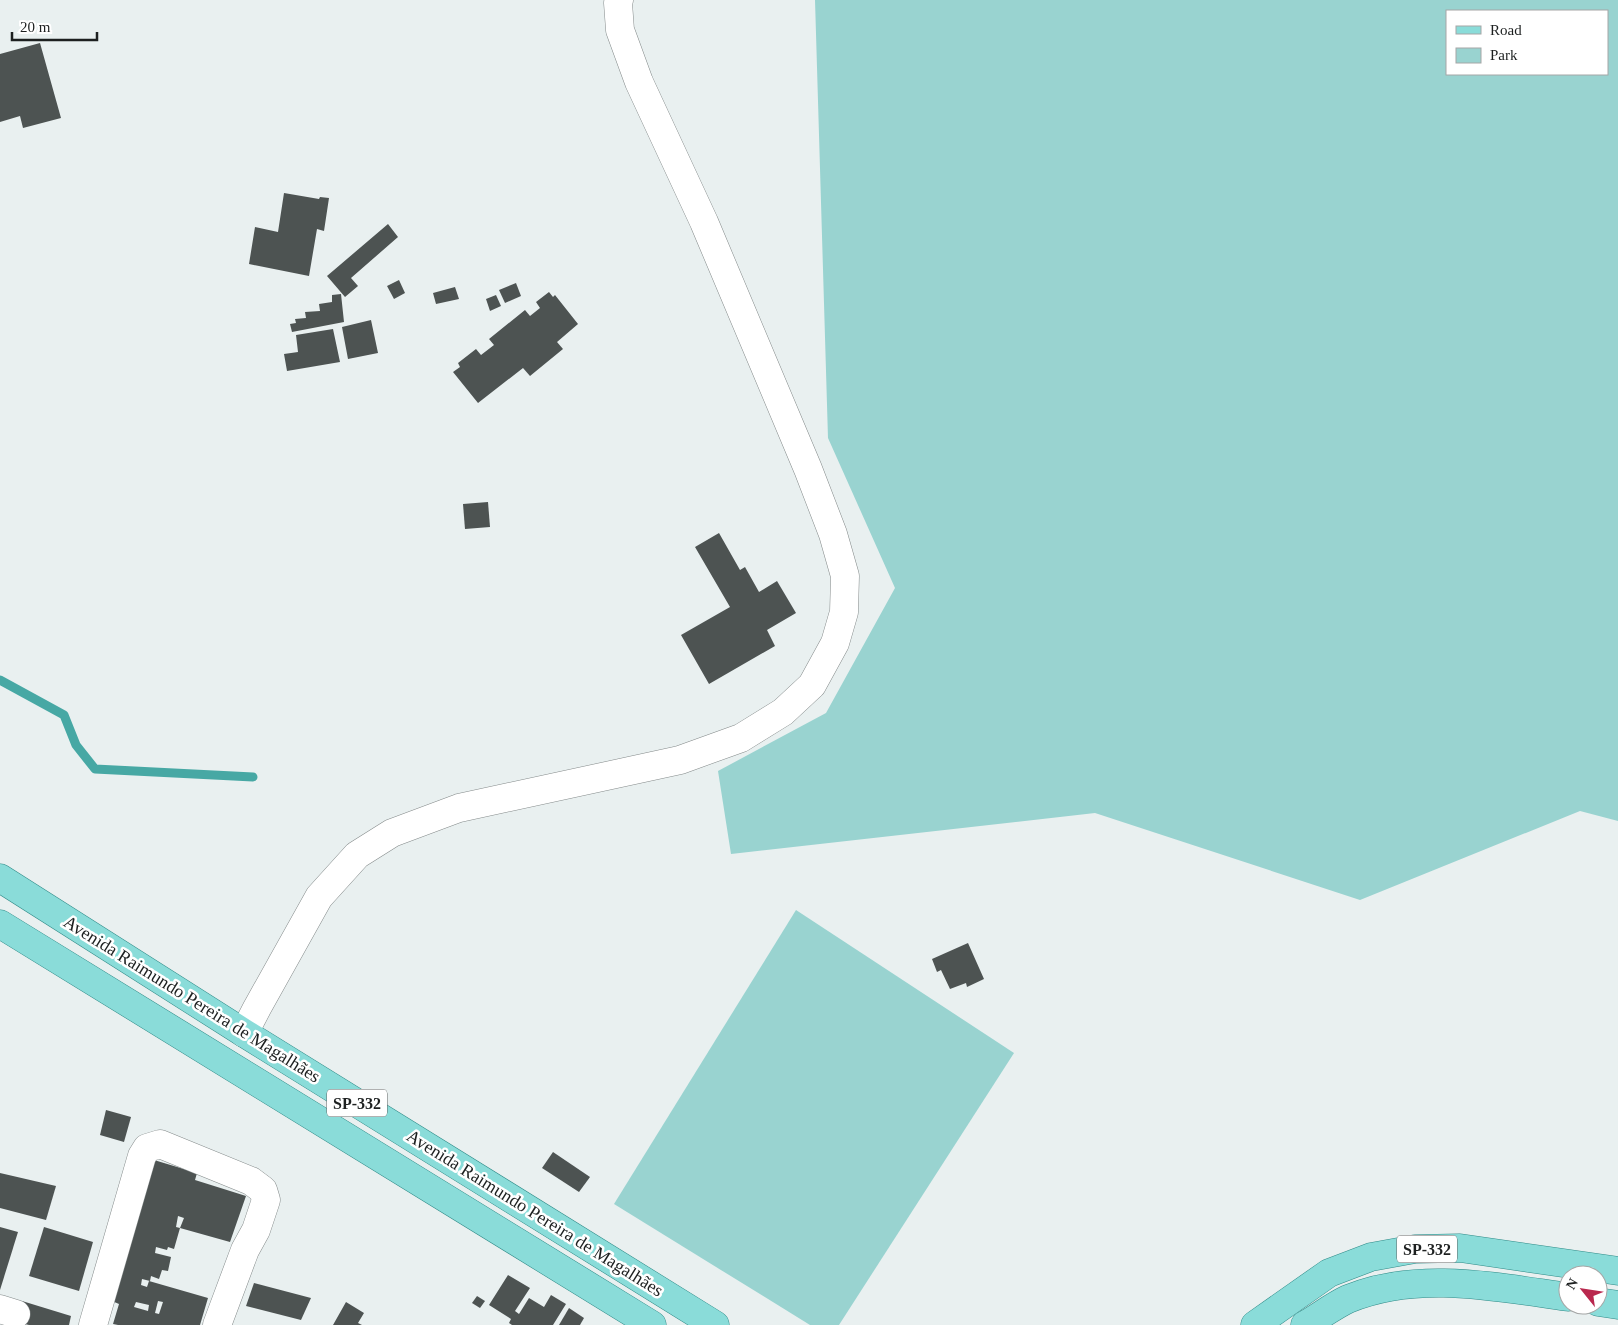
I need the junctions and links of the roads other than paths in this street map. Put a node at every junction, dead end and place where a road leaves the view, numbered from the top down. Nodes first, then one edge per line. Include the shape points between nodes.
1 (619, 0) edge
2 (0, 878) edge
3 (0, 924) edge
4 (244, 1033) junction
5 (1618, 1271) edge
6 (1558, 1296) edge
7 (93, 1325) edge
8 (217, 1325) edge
9 (652, 1325) edge
10 (715, 1325) edge
11 (1255, 1325) edge
12 (1305, 1325) edge

1 - 4 street via 620,30 639,82 704,222 833,534 845,576 844,612 836,642 812,685 783,712 741,738 680,760 459,808 392,833 357,855 319,897
2 - 4 main road, Avenida Raimundo Pereira de Magalhães / SP-332
3 - 9 main road, Avenida Raimundo Pereira de Magalhães / SP-332
4 - 10 main road, Avenida Raimundo Pereira de Magalhães / SP-332
5 - 11 main road, SP-332 via 1460,1248 1415,1249 1370,1257 1329,1273
6 - 12 main road, SP-332 via 1478,1284 1400,1284 1346,1300
7 - 8 street via 142,1156 147,1148 160,1144 251,1181 263,1190 266,1200 262,1214

